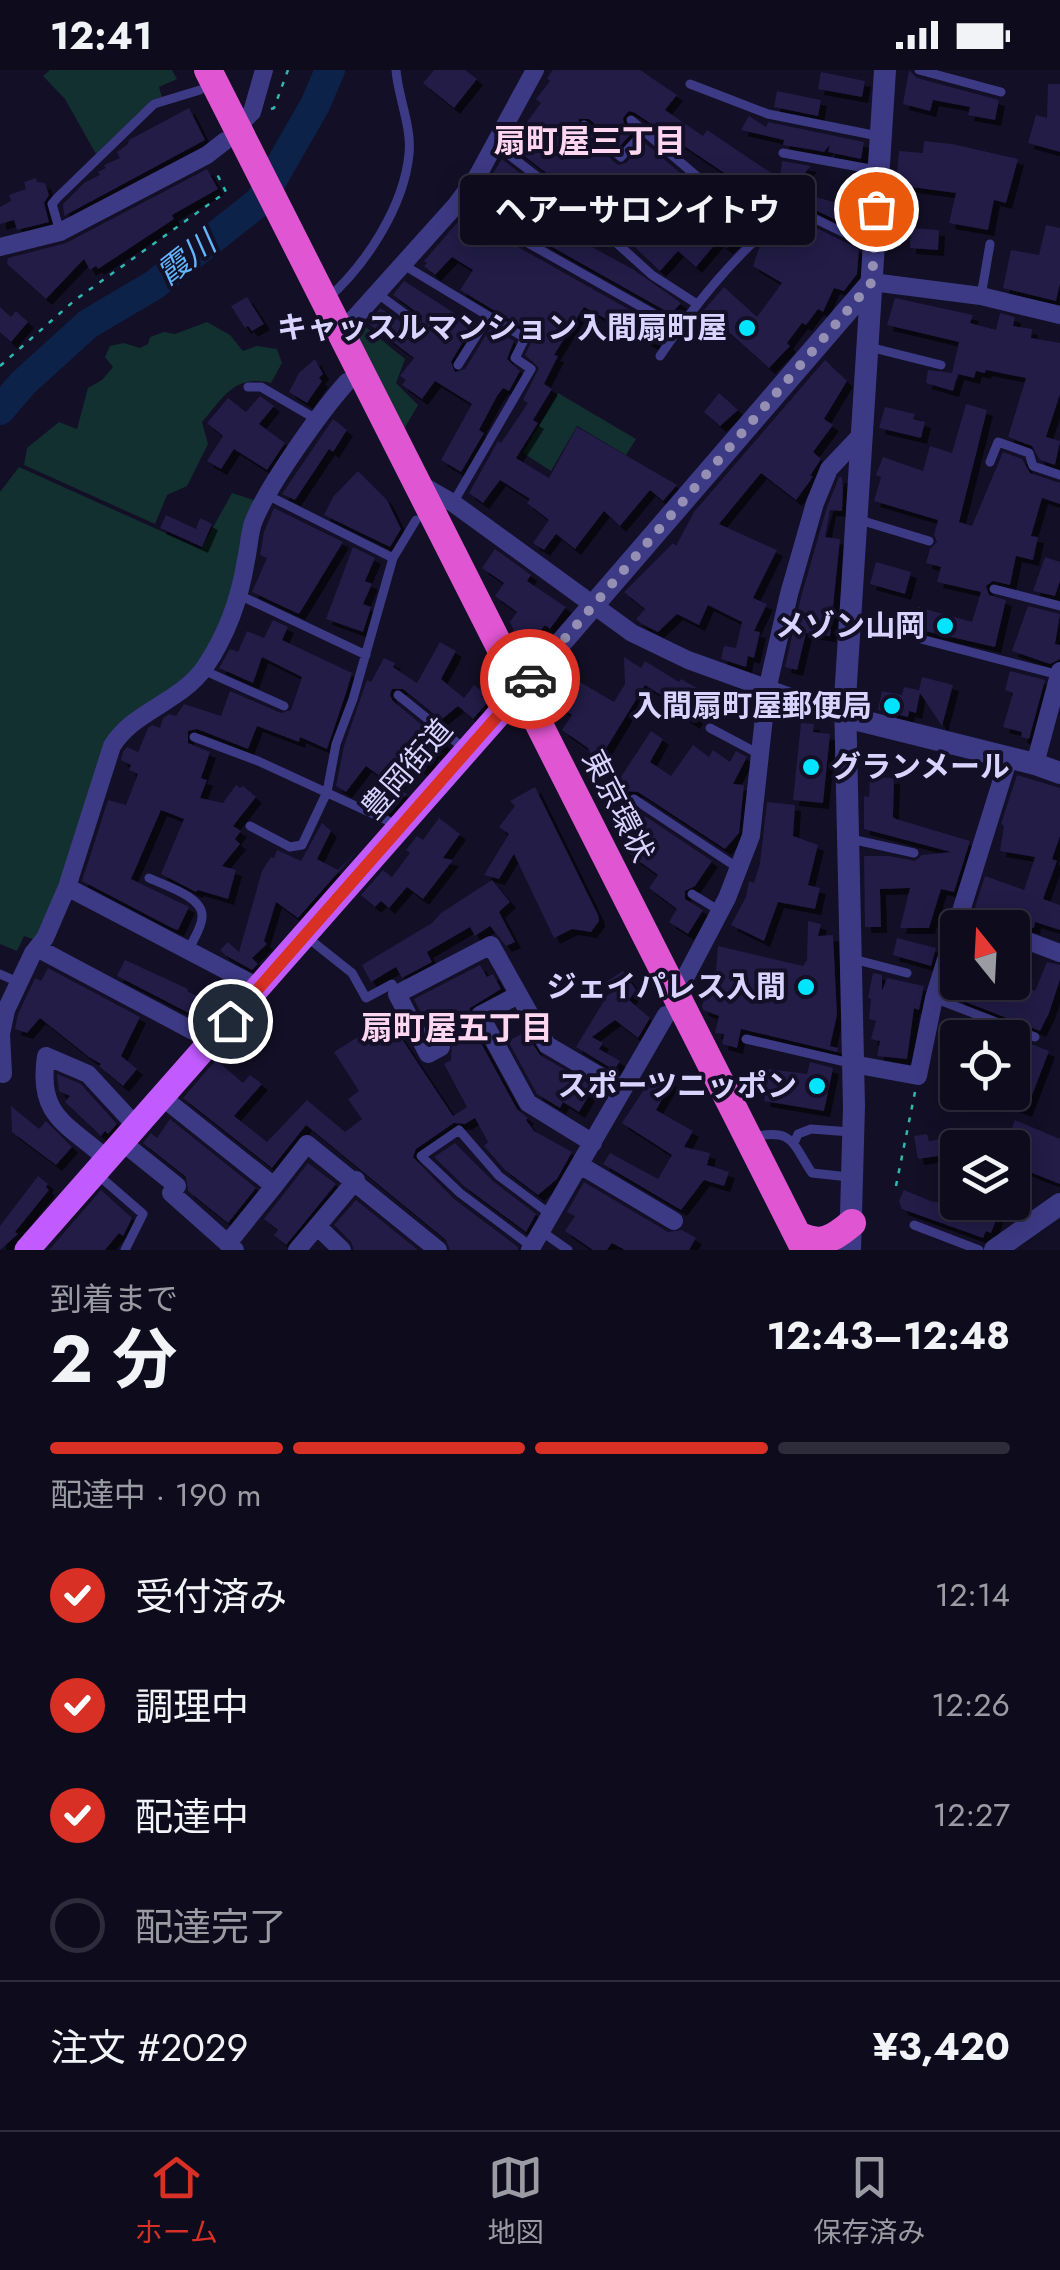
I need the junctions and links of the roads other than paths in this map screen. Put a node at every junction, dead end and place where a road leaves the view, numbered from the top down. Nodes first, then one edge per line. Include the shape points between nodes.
1 (264, 70) edge
2 (396, 70) edge
3 (535, 70) edge
4 (885, 70) edge
5 (920, 70) edge
6 (966, 70) edge
7 (199, 77) edge
8 (963, 82) junction
9 (690, 84) dead end
10 (1001, 92) dead end
11 (631, 120) dead end
12 (584, 126) dead end
13 (644, 132) junction
14 (881, 136) junction
15 (495, 144) junction
16 (232, 149) junction
17 (783, 153) dead end
18 (879, 170) junction
19 (542, 181) dead end
20 (457, 203) junction
21 (590, 220) dead end
22 (60, 232) junction
23 (762, 232) junction
24 (283, 236) junction
25 (990, 244) dead end
26 (0, 247) edge
27 (874, 248) junction
28 (402, 264) junction
29 (872, 282) junction
30 (376, 292) junction
31 (982, 296) junction
32 (325, 300) junction
33 (697, 304) junction
34 (1060, 315) edge
35 (488, 317) junction
36 (416, 322) dead end
37 (679, 328) junction
38 (341, 333) junction
39 (869, 347) junction
40 (660, 356) dead end
41 (940, 364) dead end
42 (458, 365) dead end
43 (347, 382) junction
44 (248, 388) dead end
45 (318, 420) junction
46 (865, 432) junction
47 (990, 462) dead end
48 (1060, 475) edge
49 (415, 482) junction
50 (268, 495) junction
51 (452, 503) junction
52 (416, 520) junction
53 (858, 520) junction
54 (929, 541) dead end
55 (394, 558) junction
56 (994, 589) dead end
57 (239, 595) junction
58 (592, 605) junction
59 (1060, 606) edge
60 (921, 639) dead end
61 (366, 656) junction
62 (203, 670) junction
63 (1059, 679) edge
64 (767, 690) junction
65 (398, 695) dead end
66 (515, 695) junction
67 (284, 706) dead end
68 (846, 717) junction
69 (710, 728) dead end
70 (194, 737) dead end
71 (466, 750) junction
72 (762, 756) junction
73 (1009, 757) junction
74 (1035, 764) junction
75 (1060, 773) edge
76 (327, 792) junction
77 (634, 799) dead end
78 (250, 826) dead end
79 (399, 826) junction
80 (848, 838) junction
81 (914, 853) dead end
82 (738, 868) junction
83 (149, 878) dead end
84 (67, 887) junction
85 (692, 894) dead end
86 (960, 910) edge
87 (720, 911) junction
88 (306, 937) junction
89 (1030, 941) edge
90 (39, 949) junction
91 (189, 949) junction
92 (1060, 953) edge
93 (851, 959) junction
94 (907, 973) dead end
95 (0, 974) edge
96 (940, 978) edge
97 (18, 982) junction
98 (260, 988) junction
99 (397, 994) junction
100 (518, 995) junction
101 (934, 998) junction
102 (672, 1005) junction
103 (0, 1034) edge
104 (1035, 1037) dead end
105 (746, 1039) dead end
106 (212, 1040) junction
107 (441, 1047) dead end
108 (853, 1064) junction
109 (2, 1074) dead end
110 (622, 1088) junction
111 (162, 1097) junction
112 (854, 1132) junction
113 (748, 1138) junction
114 (795, 1140) junction
115 (593, 1143) junction
116 (115, 1150) junction
117 (580, 1165) junction
118 (853, 1177) junction
119 (356, 1180) junction
120 (274, 1186) junction
121 (1060, 1204) edge
122 (674, 1222) dead end
123 (914, 1225) dead end
124 (317, 1226) junction
125 (538, 1236) edge
126 (851, 1236) edge
127 (796, 1245) edge
128 (231, 1246) edge
129 (27, 1250) edge
130 (124, 1250) edge
131 (296, 1250) edge
132 (342, 1250) edge
133 (438, 1250) edge
134 (568, 1250) edge
135 (980, 1250) edge
136 (995, 1250) edge

1 - 16 street
2 - 32 lane via 410,152 391,216 366,256
3 - 15 street
4 - 14 street
5 - 8 lane
6 - 8 lane
7 - 16 highway
7 - 22 lane via 154,104 56,198
8 - 10 lane
9 - 14 lane via 768,114
11 - 13 lane
12 - 13 lane via 621,157
13 - 23 lane
14 - 18 street
15 - 19 lane
15 - 20 street
16 - 22 street
16 - 24 highway
17 - 18 lane
18 - 27 street
20 - 28 street
20 - 37 lane
21 - 33 lane
22 - 26 street
23 - 27 lane via 793,208
23 - 33 lane
24 - 32 highway, 東京環状
24 - 43 highway, 東京環状
25 - 31 lane
27 - 29 street
28 - 30 street
28 - 35 lane
29 - 31 street
29 - 39 street
29 - 58 street, 豊岡街道
30 - 36 lane
30 - 38 street
31 - 34 street
32 - 38 highway, 東京環状
33 - 37 lane
35 - 42 lane
35 - 51 lane via 525,338 515,358 531,369
37 - 40 lane
38 - 49 highway, 東京環状
39 - 41 lane
39 - 46 street
43 - 45 street
43 - 52 highway, 東京環状
44 - 45 lane via 281,397
45 - 50 street
46 - 53 street
46 - 64 street via 829,469 815,502
47 - 48 lane via 998,442 1030,453 1032,466
49 - 51 street
49 - 66 highway, 東京環状
50 - 55 lane
50 - 57 street via 254,519
51 - 58 street
52 - 55 lane
52 - 66 highway, 東京環状
53 - 54 lane
53 - 68 street
55 - 61 lane
56 - 59 lane
57 - 61 lane
57 - 62 street
58 - 64 street via 661,649
58 - 66 street, 豊岡街道
60 - 63 lane
61 - 76 lane
62 - 67 lane
62 - 84 street via 118,735
63 - 74 street
64 - 68 street
64 - 72 street
65 - 71 lane
66 - 71 main road, 豊岡街道
66 - 102 highway, 東京環状
68 - 73 street
68 - 80 street
69 - 72 lane
70 - 76 lane
71 - 79 main road, 豊岡街道
72 - 82 street via 751,836
73 - 74 street
73 - 86 street
74 - 75 street
76 - 78 lane via 296,848
76 - 79 lane
77 - 82 lane
79 - 88 main road, 豊岡街道
80 - 81 lane
80 - 93 street
82 - 87 street
83 - 91 lane via 196,902 202,918
84 - 90 street
84 - 91 street
85 - 87 lane
87 - 102 street
88 - 98 main road, 豊岡街道
88 - 99 lane via 352,973 366,998 392,984
89 - 92 street
90 - 97 street
90 - 106 street
91 - 98 street
93 - 94 lane
93 - 108 street
95 - 97 lane
96 - 101 street
97 - 103 street
98 - 106 main road, 豊岡街道
99 - 100 street via 492,945
99 - 107 street via 428,1054
100 - 110 street via 547,1045
100 - 115 street via 480,1015 528,1103
101 - 104 lane
101 - 108 street via 918,1076
102 - 110 street
102 - 113 highway, 東京環状
102 - 127 highway, 東京環状
103 - 109 street
105 - 108 lane
106 - 111 main road, 豊岡街道
108 - 112 street
110 - 115 street
111 - 116 main road, 豊岡街道
111 - 120 street
112 - 114 lane via 803,1130
112 - 118 street
113 - 114 lane via 768,1133
113 - 127 highway, 東京環状
114 - 118 lane via 812,1173
115 - 117 street
116 - 116 street via 88,1074 46,1056 42,1087 52,1110
116 - 128 street via 176,1186 171,1193
116 - 129 main road, 豊岡街道
116 - 130 lane via 143,1214
117 - 122 street
117 - 125 street
118 - 126 street
119 - 120 street via 307,1144
119 - 124 street
119 - 133 street
120 - 128 street
121 - 136 street
123 - 135 lane
124 - 131 street
124 - 132 street
125 - 125 lane via 460,1193 421,1156 459,1130
125 - 134 lane
126 - 127 highway

